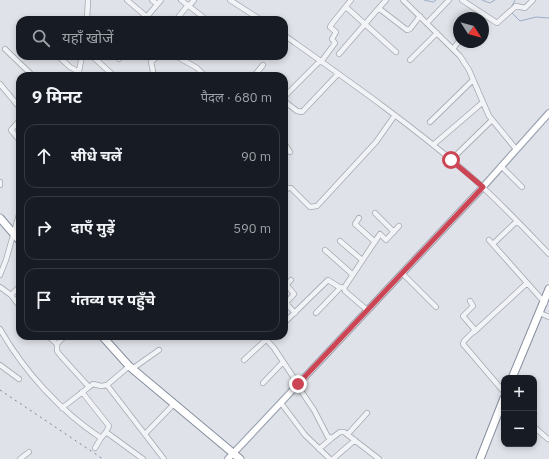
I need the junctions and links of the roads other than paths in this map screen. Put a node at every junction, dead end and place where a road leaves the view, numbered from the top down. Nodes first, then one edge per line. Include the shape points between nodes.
1 (88, 0) edge
2 (127, 0) edge
3 (152, 0) edge
4 (161, 0) edge
5 (181, 0) edge
6 (194, 0) edge
7 (230, 0) edge
8 (351, 0) edge
9 (386, 0) edge
10 (403, 0) edge
11 (449, 0) edge
12 (462, 0) edge
13 (533, 0) edge
14 (157, 4) junction
15 (188, 6) junction
16 (346, 7) junction
17 (378, 9) junction
18 (87, 16) edge
19 (143, 16) edge
20 (147, 16) edge
21 (179, 16) edge
22 (202, 16) edge
23 (255, 16) edge
24 (420, 16) junction
25 (427, 23) junction
26 (364, 24) junction
27 (437, 33) junction
28 (288, 38) edge
29 (5, 49) dead end
30 (453, 49) joint
31 (396, 52) dead end
32 (339, 54) dead end
33 (16, 60) edge
34 (16, 60) edge
35 (62, 60) edge
36 (81, 60) edge
37 (96, 60) edge
38 (153, 60) edge
39 (183, 60) edge
40 (410, 60) dead end
41 (320, 61) junction
42 (263, 65) dead end
43 (29, 72) edge
44 (76, 72) edge
45 (79, 72) edge
46 (110, 72) edge
47 (153, 72) edge
48 (201, 72) edge
49 (257, 72) edge
50 (338, 74) junction
51 (473, 80) junction
52 (0, 84) edge
53 (288, 93) edge
54 (16, 103) edge
55 (482, 103) junction
56 (288, 104) edge
57 (549, 113) edge
58 (395, 115) junction
59 (492, 120) junction
60 (430, 122) dead end
61 (16, 124) edge
62 (16, 136) edge
63 (434, 145) junction
64 (288, 149) edge
65 (516, 149) junction
66 (290, 152) dead end
67 (451, 160) junction
68 (501, 166) junction
69 (483, 187) junction
70 (522, 187) dead end
71 (288, 188) edge
72 (0, 213) edge
73 (375, 213) dead end
74 (0, 218) edge
75 (360, 218) dead end
76 (517, 221) junction
77 (16, 222) edge
78 (399, 226) dead end
79 (13, 230) junction
80 (394, 232) junction
81 (16, 233) edge
82 (16, 235) edge
83 (489, 240) dead end
84 (340, 242) dead end
85 (375, 242) junction
86 (493, 244) junction
87 (325, 250) dead end
88 (549, 254) edge
89 (362, 260) junction
90 (2, 263) edge
91 (402, 273) junction
92 (352, 274) junction
93 (0, 275) edge
94 (291, 280) dead end
95 (288, 282) edge
96 (527, 283) junction
97 (0, 287) edge
98 (288, 288) edge
99 (341, 288) junction
100 (549, 289) edge
101 (16, 290) edge
102 (11, 295) junction
103 (288, 299) edge
104 (470, 301) dead end
105 (546, 301) edge
106 (16, 302) edge
107 (288, 305) edge
108 (436, 307) dead end
109 (367, 310) junction
110 (295, 313) junction
111 (316, 313) dead end
112 (546, 315) edge
113 (288, 319) edge
114 (0, 328) edge
115 (474, 332) junction
116 (52, 340) edge
117 (61, 340) edge
118 (101, 340) edge
119 (105, 340) edge
120 (264, 340) edge
121 (269, 340) edge
122 (57, 344) junction
123 (159, 350) dead end
124 (244, 360) dead end
125 (283, 362) junction
126 (0, 365) edge
127 (129, 368) junction
128 (513, 375) edge
129 (517, 375) edge
130 (19, 379) dead end
131 (263, 383) dead end
132 (107, 384) junction
133 (298, 385) junction
134 (89, 387) junction
135 (501, 388) edge
136 (82, 392) junction
137 (281, 402) junction
138 (172, 406) junction
139 (501, 406) edge
140 (62, 408) junction
141 (503, 411) edge
142 (367, 413) dead end
143 (537, 430) edge
144 (106, 432) junction
145 (145, 434) junction
146 (348, 434) junction
147 (101, 438) junction
148 (332, 438) junction
149 (549, 439) edge
150 (356, 440) junction
151 (95, 448) dead end
152 (319, 449) junction
153 (29, 452) dead end
154 (232, 457) edge
155 (20, 459) edge
156 (143, 459) edge
157 (164, 459) edge
158 (240, 459) edge
159 (331, 459) edge
160 (379, 459) edge
161 (480, 459) edge
162 (484, 459) edge

1 - 18 street
2 - 19 street
3 - 14 street
4 - 14 street
5 - 15 street
6 - 15 street
7 - 23 street
8 - 16 street
9 - 17 street
10 - 24 street
11 - 25 street
12 - 13 street via 496,23 511,10 518,6 525,8
14 - 20 street
15 - 21 street
15 - 22 street
16 - 26 street
16 - 41 street via 330,27 336,32 332,38 335,43
17 - 24 street via 407,30
17 - 26 street
24 - 25 street
25 - 27 street
26 - 31 street
26 - 32 street
27 - 30 street
27 - 40 street
28 - 41 street
29 - 34 street
30 - 51 street via 465,62
33 - 43 street
35 - 44 street
36 - 45 street
37 - 46 street
38 - 47 street via 151,62
39 - 48 street
41 - 50 street
41 - 53 street
42 - 49 street
50 - 56 street via 302,112
50 - 58 street
51 - 55 street
51 - 60 street
52 - 54 street
55 - 59 street
55 - 63 street
57 - 65 main road
58 - 63 street
58 - 71 street via 371,147 318,206 310,207
59 - 65 street
59 - 67 street
61 - 62 street via 11,130
63 - 67 street
64 - 66 street
65 - 68 main road
67 - 69 street
68 - 69 main road
68 - 70 street
69 - 76 street
69 - 91 main road
72 - 79 highway
73 - 80 street
74 - 79 highway
75 - 85 street via 355,224
76 - 86 street
76 - 88 street
77 - 79 street
78 - 80 street
79 - 81 highway
79 - 82 highway
79 - 90 street
80 - 85 street via 386,240 380,234
83 - 86 street
84 - 89 street
85 - 89 street
86 - 96 street
87 - 92 street
89 - 92 street
90 - 93 street
91 - 108 street
91 - 109 main road
92 - 99 street
94 - 95 street
96 - 105 street
96 - 115 street
97 - 102 street
98 - 103 street via 294,294
99 - 109 street
99 - 110 street via 328,280
99 - 111 street
100 - 105 highway
101 - 102 street
102 - 106 street
104 - 115 street via 473,306 463,316 474,328
105 - 112 highway
105 - 128 highway
107 - 110 street
109 - 133 main road
110 - 113 street
112 - 129 highway
114 - 140 street via 38,382
115 - 135 street via 463,344
116 - 122 street
117 - 122 street
118 - 127 highway
119 - 127 highway
120 - 124 street
121 - 125 street
122 - 134 street via 57,351
123 - 127 street
125 - 131 street
125 - 133 street
126 - 130 street
127 - 132 street
127 - 138 highway
127 - 154 highway
132 - 134 street via 93,384
132 - 145 street
133 - 137 main road
133 - 148 street via 326,434
134 - 136 street
136 - 140 street
136 - 144 street via 108,426
137 - 152 street via 304,435
137 - 154 main road
138 - 145 street
138 - 154 highway
139 - 161 highway
140 - 147 street via 79,424
141 - 162 highway
142 - 146 street
143 - 149 street
144 - 147 street
144 - 156 street
145 - 157 street
146 - 148 street via 342,431
146 - 150 street
147 - 151 street
148 - 152 street
150 - 159 street
150 - 160 street
152 - 159 street
153 - 155 street
154 - 158 highway

